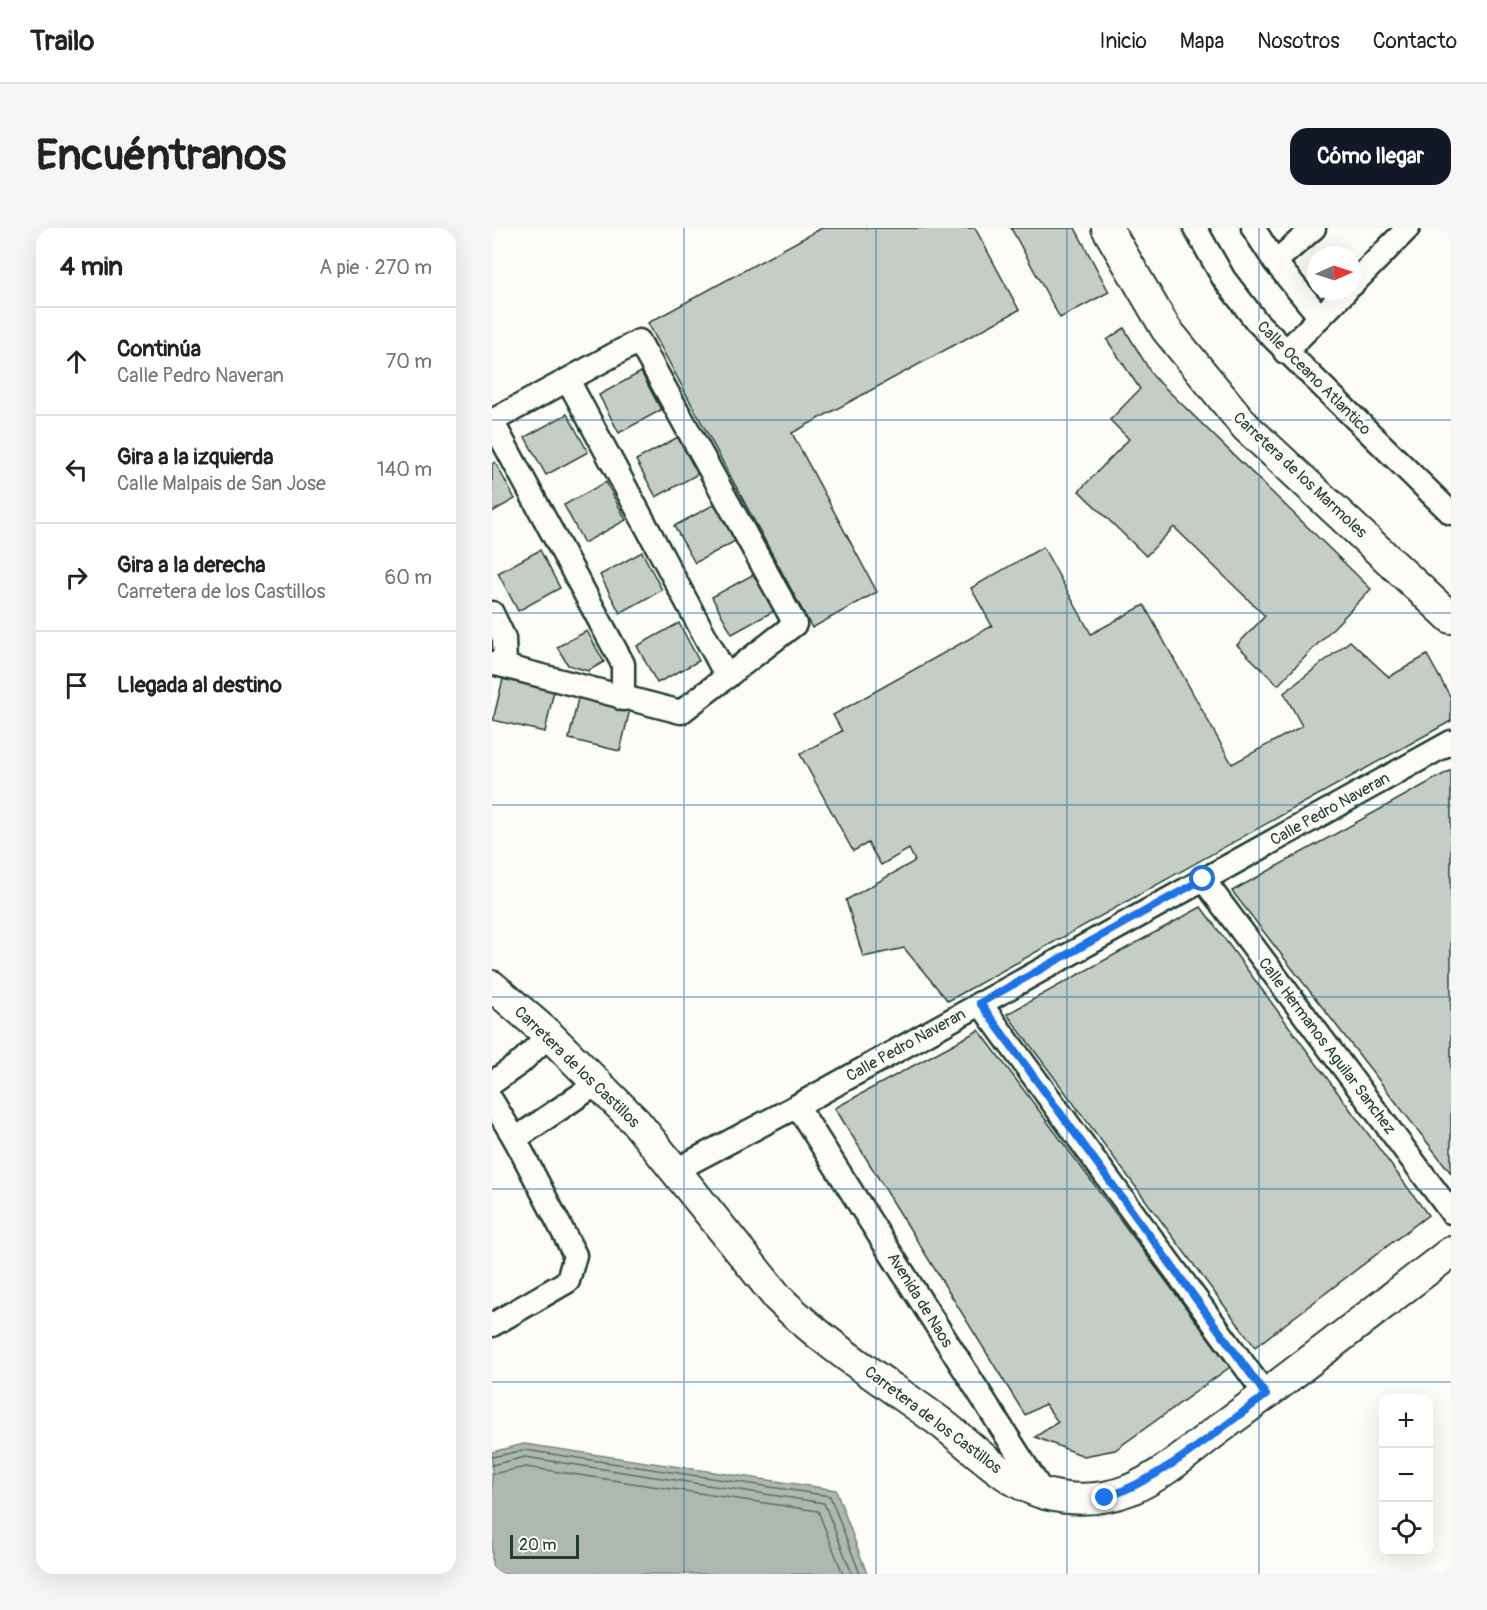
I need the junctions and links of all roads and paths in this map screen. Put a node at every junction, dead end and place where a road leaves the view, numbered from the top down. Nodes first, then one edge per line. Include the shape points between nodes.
1 (1107, 228) edge
2 (1195, 228) edge
3 (1253, 228) edge
4 (1314, 228) edge
5 (1408, 228) edge
6 (1275, 262) junction
7 (1361, 276) edge
8 (1337, 300) edge
9 (1320, 317) junction
10 (1286, 352) junction
11 (568, 380) junction
12 (492, 421) edge
13 (1451, 513) edge
14 (492, 613) edge
15 (1451, 618) edge
16 (499, 665) edge
17 (727, 677) junction
18 (623, 699) junction
19 (1451, 742) edge
20 (1203, 879) junction
21 (495, 994) edge
22 (980, 1003) junction
23 (549, 1035) junction
24 (492, 1083) edge
25 (598, 1083) junction
26 (492, 1101) edge
27 (797, 1106) junction
28 (515, 1139) junction
29 (674, 1171) junction
30 (1451, 1212) edge
31 (1451, 1252) edge
32 (492, 1325) edge
33 (1266, 1395) junction
34 (1043, 1493) junction

1 - 15 main road, Carretera de los Marmoles via 1166,329 1246,427
2 - 10 street, Calle Oceano Atlantico via 1224,279
3 - 6 street
4 - 6 street
5 - 7 street
6 - 9 street
8 - 9 street
9 - 10 street
10 - 13 street, Calle Oceano Atlantico
11 - 12 street
11 - 17 street
11 - 17 street via 639,341 795,624
12 - 18 street via 623,664
14 - 16 street via 504,638
16 - 18 street
17 - 18 street via 681,712
19 - 20 street, Calle Pedro Naveran
20 - 22 street, Calle Pedro Naveran
20 - 30 street, Calle Hermanos Aguilar Sanchez
21 - 23 main road, Carretera de los Castillos
22 - 27 street, Calle Pedro Naveran
22 - 33 street
23 - 24 street
23 - 25 main road, Carretera de los Castillos
25 - 28 street
25 - 29 main road, Carretera de los Castillos via 636,1122
26 - 28 street
27 - 29 street, Calle Pedro Naveran
27 - 34 street, Avenida de Naos
28 - 32 street via 575,1255 568,1281
29 - 34 main road, Carretera de los Castillos via 804,1324 960,1436 1000,1471
31 - 33 main road, Carretera de los Castillos
33 - 34 main road, Carretera de los Castillos via 1158,1474 1131,1489 1105,1498

